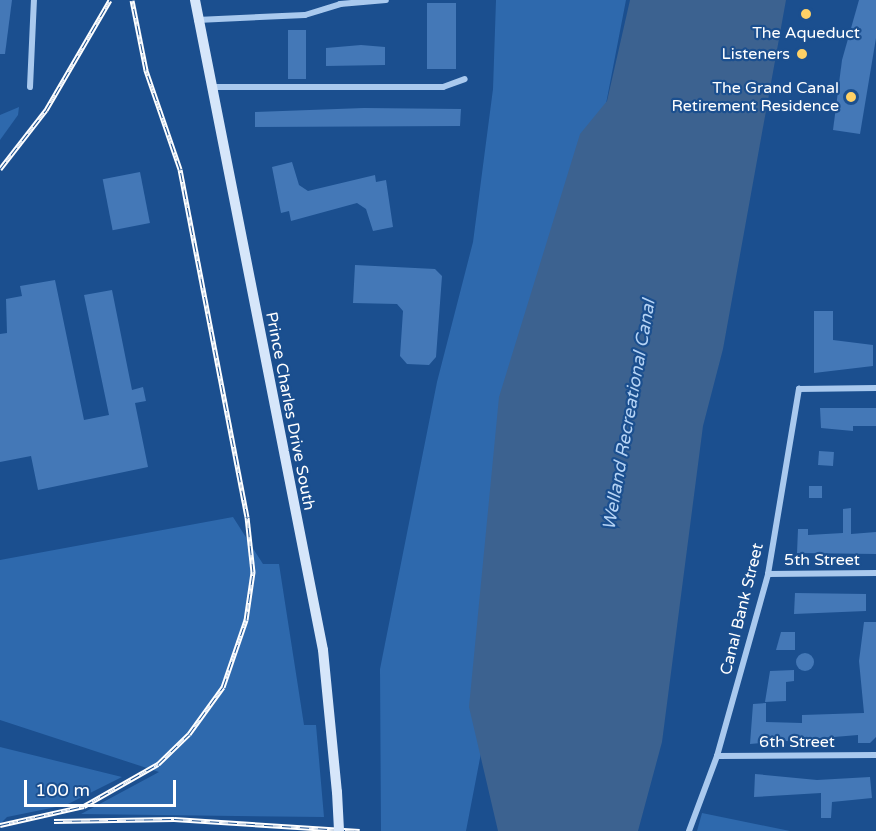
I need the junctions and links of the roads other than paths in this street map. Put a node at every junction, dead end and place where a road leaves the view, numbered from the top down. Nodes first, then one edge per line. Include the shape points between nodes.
1 (34, 0) edge
2 (195, 0) edge
3 (386, 0) edge
4 (197, 20) junction
5 (465, 79) dead end
6 (30, 87) dead end
7 (208, 87) junction
8 (876, 388) edge
9 (876, 573) edge
10 (768, 574) junction
11 (876, 755) edge
12 (717, 756) junction
13 (339, 831) edge
14 (689, 831) edge

1 - 6 street
2 - 4 main road, Prince Charles Drive South
3 - 4 street via 340,4 305,15
4 - 7 main road, Prince Charles Drive South
5 - 7 street via 443,87
7 - 13 main road, Prince Charles Drive South, bridge via 322,650
8 - 10 street, Canal Bank Street via 799,389
9 - 10 street, 5th Street
10 - 12 street, Canal Bank Street
11 - 12 street, 6th Street
12 - 14 street, Canal Bank Street

